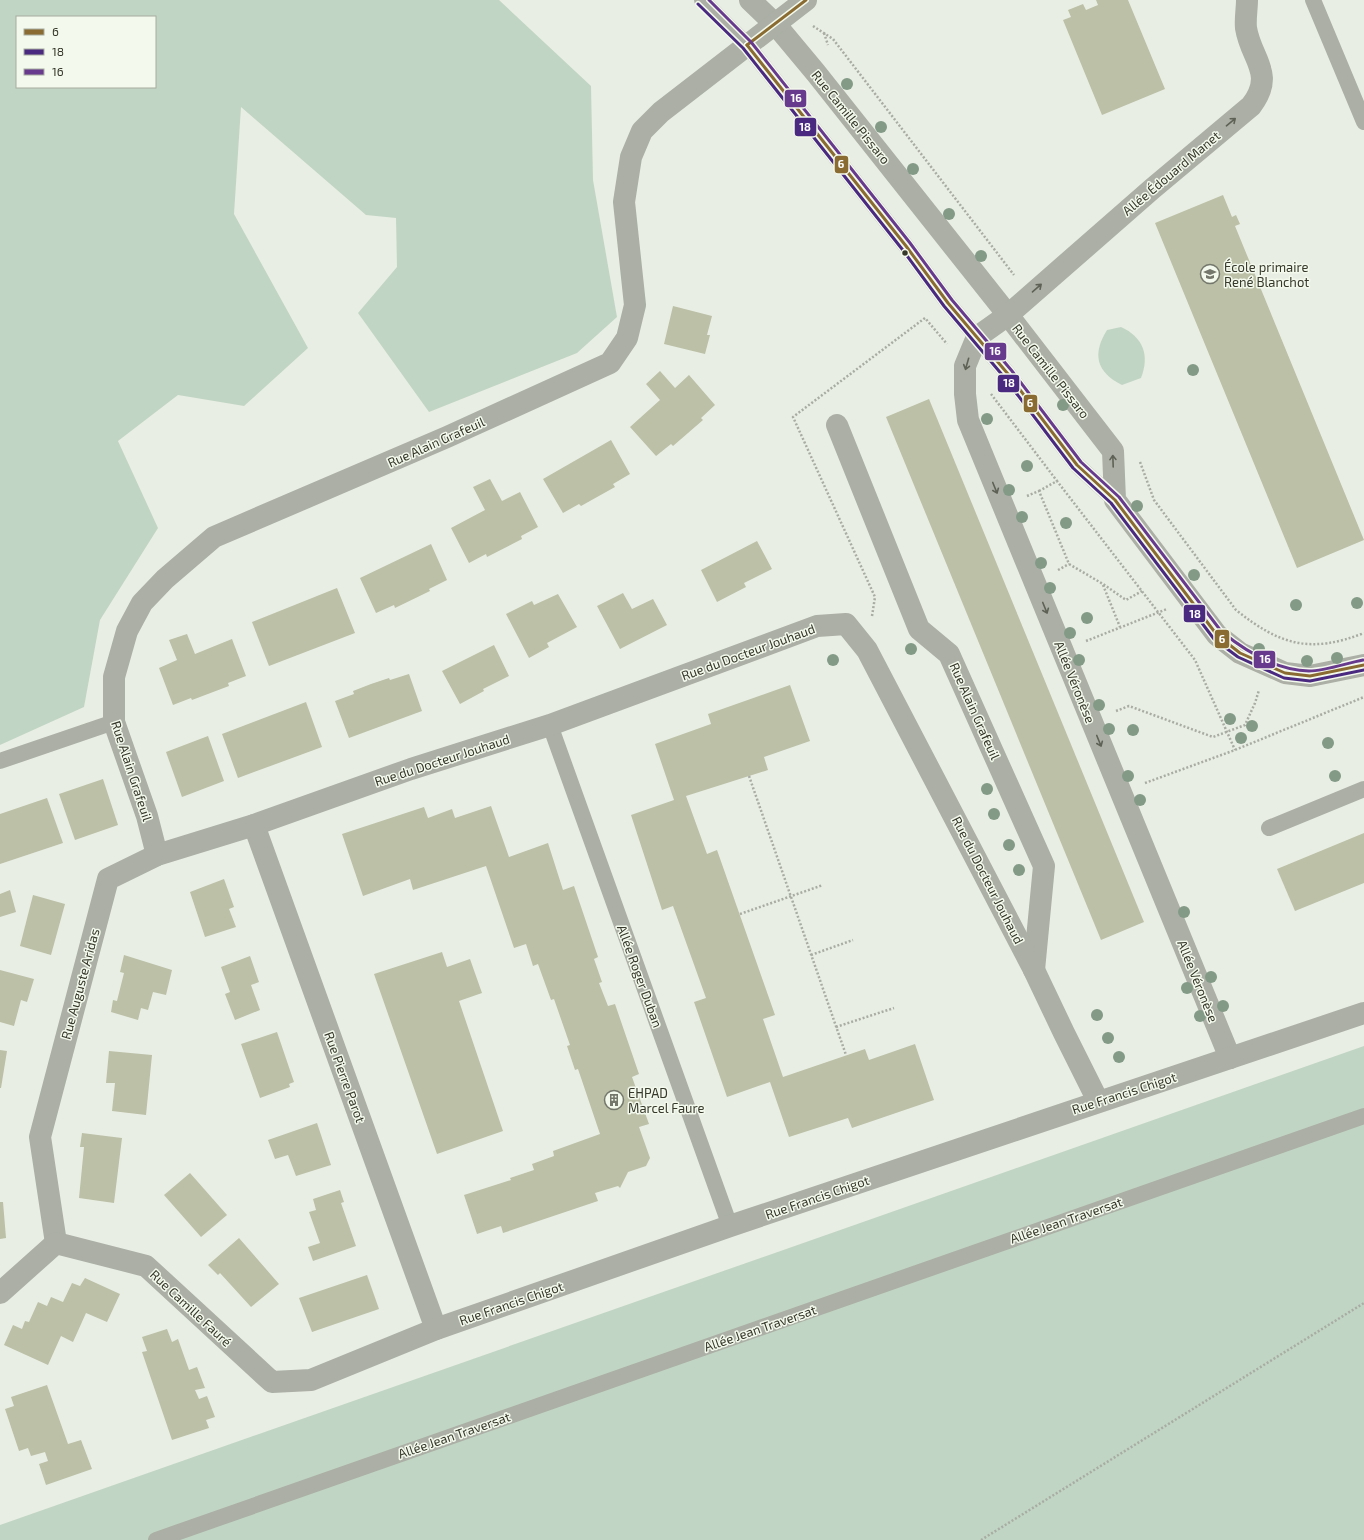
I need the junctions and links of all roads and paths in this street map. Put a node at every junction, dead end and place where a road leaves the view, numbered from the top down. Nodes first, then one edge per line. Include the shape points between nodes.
1 (702, 0) edge
2 (750, 0) edge
3 (806, 0) edge
4 (1247, 0) edge
5 (1313, 0) edge
6 (776, 25) junction
7 (747, 45) junction
8 (1364, 122) edge
9 (1008, 315) junction
10 (977, 337) junction
11 (965, 366) junction
12 (837, 425) dead end
13 (1057, 481) junction
14 (1039, 491) junction
15 (1114, 500) junction
16 (1004, 507) junction
17 (1103, 584) junction
18 (1218, 585) dead end
19 (1142, 591) junction
20 (1190, 600) junction
21 (1158, 612) junction
22 (1120, 627) junction
23 (867, 650) junction
24 (1062, 650) junction
25 (1364, 665) edge
26 (1264, 666) junction
27 (1364, 697) edge
28 (1091, 721) junction
29 (114, 722) junction
30 (550, 725) junction
31 (1226, 731) junction
32 (1235, 750) junction
33 (0, 761) edge
34 (749, 776) dead end
35 (1364, 789) edge
36 (1121, 793) junction
37 (254, 825) junction
38 (1269, 828) dead end
39 (157, 855) junction
40 (823, 885) dead end
41 (790, 897) junction
42 (740, 914) dead end
43 (853, 940) dead end
44 (811, 955) junction
45 (1034, 970) junction
46 (894, 1008) dead end
47 (1364, 1013) edge
48 (836, 1027) junction
49 (846, 1055) dead end
50 (1230, 1058) junction
51 (1098, 1101) junction
52 (1364, 1116) edge
53 (730, 1226) junction
54 (56, 1243) junction
55 (0, 1293) edge
56 (1364, 1302) edge
57 (436, 1329) junction
58 (272, 1382) joint
59 (156, 1540) edge
60 (982, 1540) edge

1 - 7 lane
2 - 6 street, Rue Camille Pissaro
3 - 6 street, Rue Alain Grafeuil
9 -> 4 street, Allée Édouard Manet via 1251,106 1259,94 1262,74 1246,28
5 - 8 lane
6 - 7 street, Rue Alain Grafeuil
6 - 9 street, Rue Camille Pissaro
7 - 10 lane via 906,246 948,304
7 - 29 street, Rue Alain Grafeuil via 661,112 642,131 631,157 624,202 635,305 627,338 610,363 214,538 165,579 142,603 127,631 114,677
9 - 10 street
15 -> 9 street, Rue Camille Pissaro via 1113,451
10 -> 11 street, Allée Véronèse
10 - 15 lane via 1077,466
11 - 13 path via 988,389
11 -> 16 street, Allée Véronèse via 968,420
11 - 23 path via 926,318 793,417 875,597
12 - 45 street, Rue Alain Grafeuil via 919,629 949,654 1044,866
13 - 14 path
13 - 19 path
14 - 16 path
14 - 17 path via 1069,564
15 - 20 street
16 -> 24 street, Allée Véronèse
17 - 19 path via 1126,600
17 - 22 path
18 - 20 path
19 - 21 path
20 - 21 path
20 - 26 street via 1217,635 1240,653
21 - 22 path
21 - 31 path via 1195,660
22 - 24 path
23 - 30 street, Rue du Docteur Jouhaud via 846,624 817,626
23 - 45 street, Rue du Docteur Jouhaud
24 - 28 street, Allée Véronèse
25 - 26 street via 1310,676 1284,673
26 - 31 path via 1255,703 1245,725
27 - 32 path
28 - 31 path via 1129,706 1213,737
28 -> 36 street, Allée Véronèse
29 - 33 lane
29 - 39 street, Rue Alain Grafeuil via 147,816
30 - 37 street, Rue du Docteur Jouhaud via 411,769
30 - 53 lane, Allée Roger Duban
31 - 32 path
32 - 36 path
34 - 41 path
35 - 38 lane
36 - 50 street, Allée Véronèse
37 - 39 street, Rue Auguste Aridas
37 - 57 street, Rue Pierre Parot
39 - 54 street, Rue Auguste Aridas via 108,879 40,1136
40 - 41 path
41 - 42 path
41 - 44 path
43 - 44 path
44 - 48 path
45 - 51 street, Rue du Docteur Jouhaud
46 - 48 path
47 - 50 street, Rue Francis Chigot
48 - 49 path
50 - 51 street, Rue Francis Chigot
51 - 53 street, Rue Francis Chigot
52 - 59 lane, Allée Jean Traversat
53 - 57 street, Rue Francis Chigot
54 - 55 street
54 - 58 street, Rue Camille Fauré via 146,1266
56 - 60 path
57 - 58 street, Rue Francis Chigot via 311,1380

